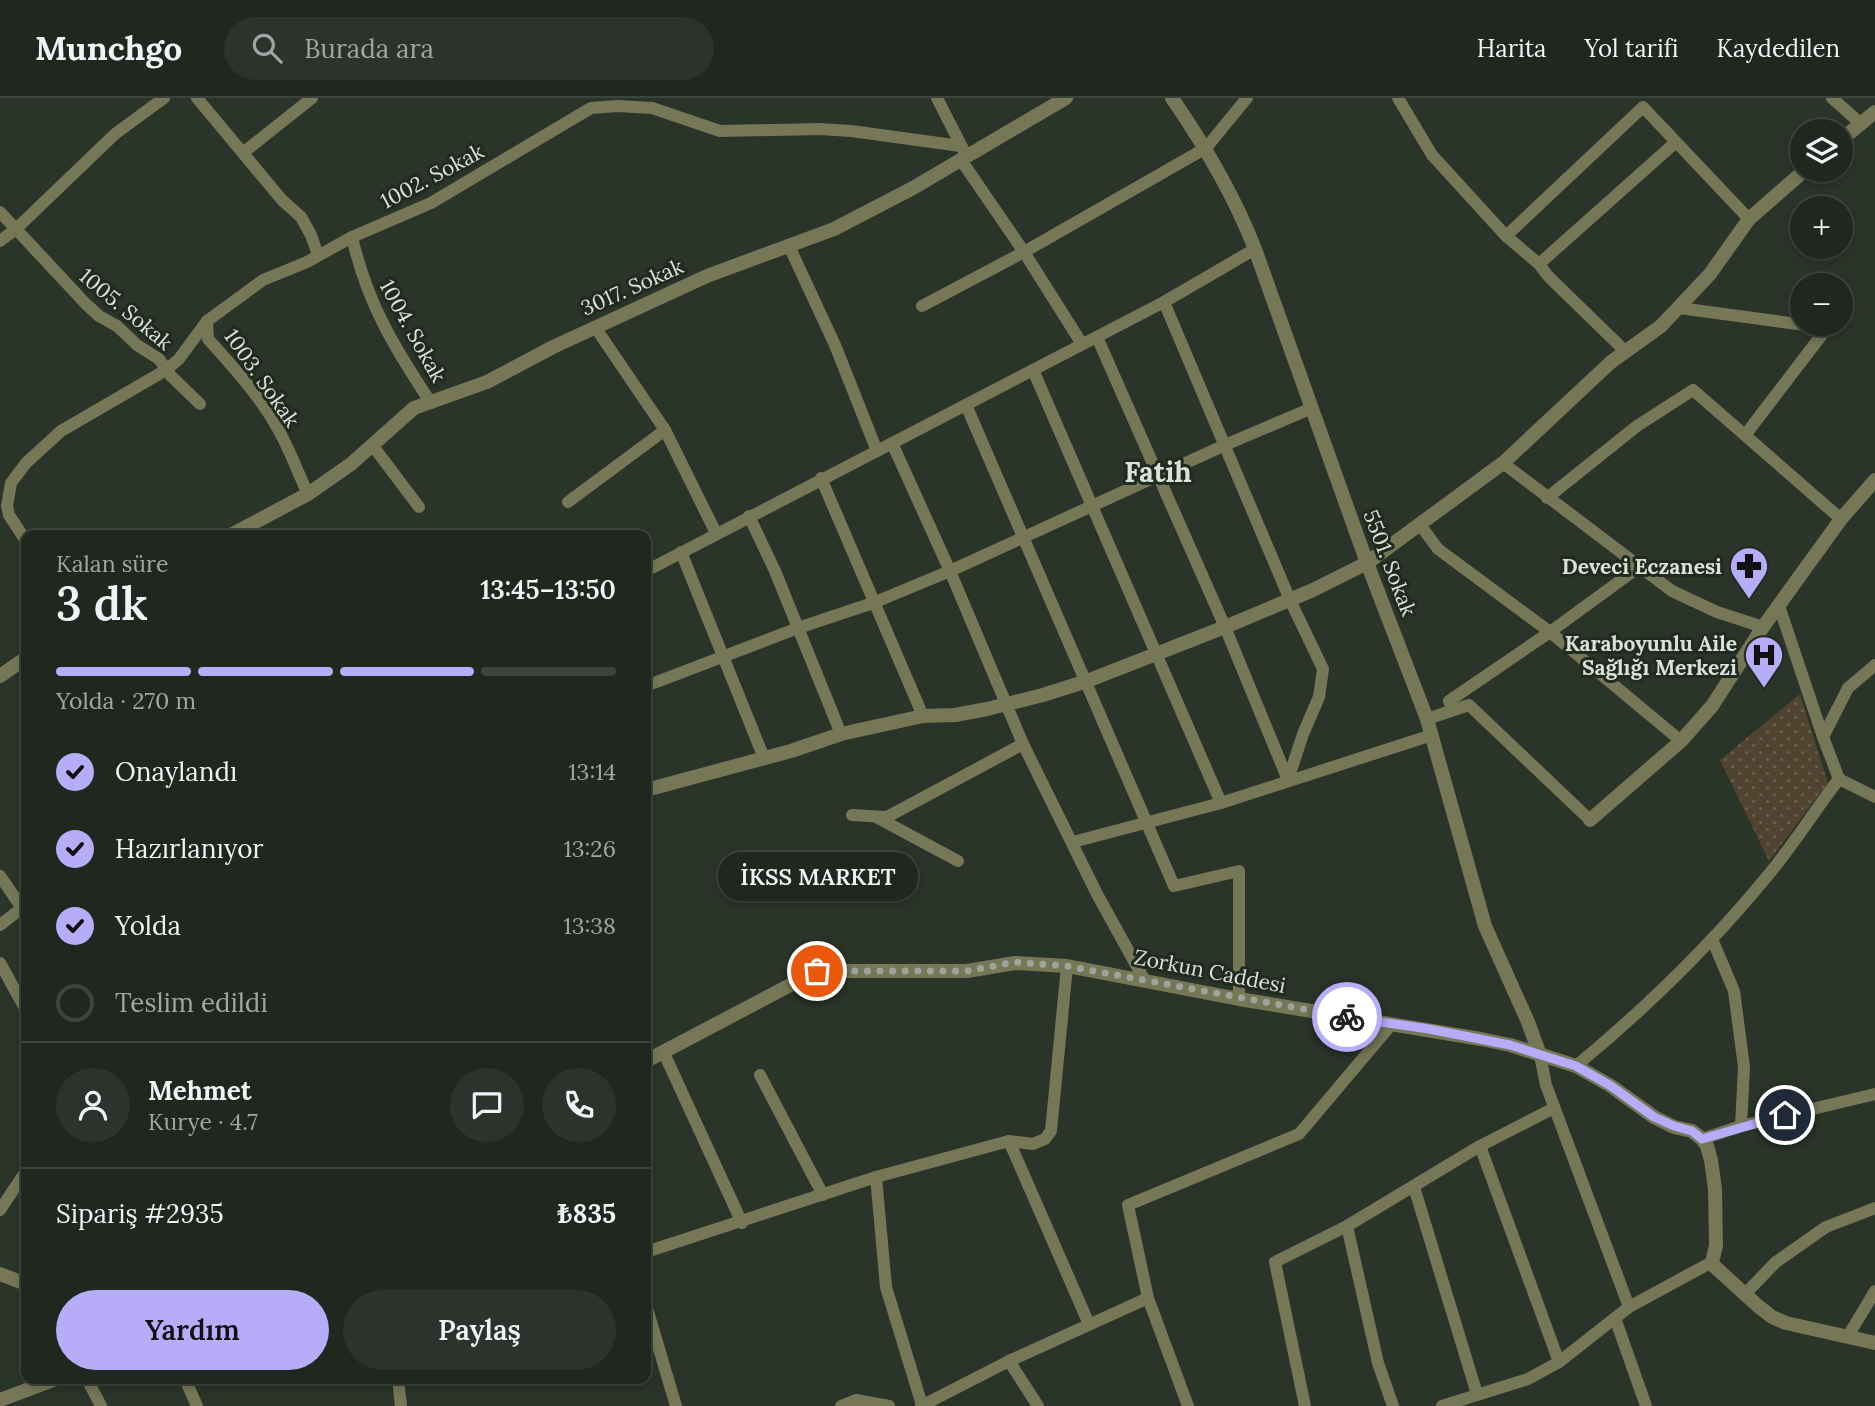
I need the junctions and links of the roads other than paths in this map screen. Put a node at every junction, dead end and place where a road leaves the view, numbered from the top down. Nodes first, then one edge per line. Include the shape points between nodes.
1 (164, 98) edge
2 (197, 98) edge
3 (312, 98) edge
4 (578, 98) edge
5 (665, 98) edge
6 (937, 98) edge
7 (1066, 98) edge
8 (1172, 98) edge
9 (1247, 98) edge
10 (1398, 98) edge
11 (1832, 98) edge
12 (591, 108) junction
13 (657, 110) junction
14 (1875, 112) edge
15 (1860, 123) junction
16 (1853, 129) edge
17 (1676, 142) junction
18 (1206, 148) junction
19 (244, 152) junction
20 (963, 154) junction
21 (1791, 182) edge
22 (0, 212) edge
23 (1749, 219) junction
24 (16, 229) junction
25 (1506, 236) junction
26 (352, 237) junction
27 (0, 241) edge
28 (789, 246) junction
29 (1255, 249) junction
30 (1024, 252) junction
31 (318, 255) junction
32 (1539, 264) junction
33 (1164, 302) junction
34 (922, 306) dead end
35 (1679, 308) junction
36 (207, 321) junction
37 (595, 327) junction
38 (1097, 337) junction
39 (1082, 344) junction
40 (1625, 351) junction
41 (166, 370) junction
42 (1033, 370) junction
43 (431, 403) junction
44 (200, 404) dead end
45 (966, 405) junction
46 (1312, 408) junction
47 (665, 430) junction
48 (1746, 434) junction
49 (892, 443) junction
50 (1225, 445) junction
51 (373, 446) junction
52 (877, 451) junction
53 (1503, 463) junction
54 (1158, 477) junction
55 (821, 478) junction
56 (1875, 480) edge
57 (308, 494) junction
58 (1547, 498) junction
59 (568, 502) dead end
60 (1092, 506) junction
61 (419, 507) dead end
62 (749, 516) junction
63 (1841, 519) junction
64 (1421, 526) junction
65 (240, 530) edge
66 (21, 533) edge
67 (716, 533) junction
68 (1025, 537) junction
69 (681, 552) junction
70 (1367, 563) junction
71 (1639, 567) junction
72 (651, 568) edge
73 (950, 571) junction
74 (1290, 600) junction
75 (873, 603) junction
76 (1779, 606) junction
77 (1225, 627) junction
78 (1763, 627) junction
79 (798, 628) junction
80 (1550, 632) junction
81 (1156, 654) junction
82 (724, 657) junction
83 (21, 661) edge
84 (1875, 665) edge
85 (0, 676) edge
86 (1087, 681) junction
87 (651, 684) edge
88 (1008, 704) junction
89 (1453, 710) junction
90 (922, 716) junction
91 (1427, 719) junction
92 (841, 734) junction
93 (1432, 735) junction
94 (1823, 737) junction
95 (1681, 741) junction
96 (1023, 744) junction
97 (764, 758) junction
98 (1839, 779) junction
99 (1287, 780) junction
100 (651, 789) edge
101 (1875, 797) edge
102 (1221, 803) junction
103 (852, 815) dead end
104 (874, 816) junction
105 (1590, 820) joint
106 (1148, 822) junction
107 (1073, 842) junction
108 (958, 861) dead end
109 (0, 876) edge
110 (21, 907) edge
111 (21, 909) edge
112 (0, 925) edge
113 (1712, 939) junction
114 (0, 963) edge
115 (1067, 966) junction
116 (1145, 981) junction
117 (1239, 999) junction
118 (21, 1001) edge
119 (1391, 1025) junction
120 (663, 1051) junction
121 (1540, 1055) junction
122 (651, 1058) edge
123 (1576, 1066) junction
124 (760, 1075) dead end
125 (1875, 1094) edge
126 (1554, 1108) junction
127 (1741, 1126) junction
128 (1702, 1139) junction
129 (1009, 1141) junction
130 (1480, 1146) junction
131 (876, 1177) junction
132 (21, 1178) edge
133 (1414, 1187) junction
134 (824, 1195) junction
135 (1875, 1208) edge
136 (0, 1210) edge
137 (741, 1223) junction
138 (1347, 1226) junction
139 (651, 1250) edge
140 (1712, 1262) junction
141 (0, 1273) edge
142 (21, 1282) edge
143 (1875, 1290) edge
144 (1745, 1294) junction
145 (1148, 1298) junction
146 (1629, 1307) junction
147 (1615, 1318) junction
148 (651, 1322) edge
149 (1089, 1324) junction
150 (1848, 1336) junction
151 (1875, 1343) edge
152 (1009, 1361) junction
153 (1559, 1362) junction
154 (43, 1384) edge
155 (90, 1384) edge
156 (187, 1384) edge
157 (399, 1384) edge
158 (1477, 1394) junction
159 (0, 1400) edge
160 (101, 1406) edge
161 (197, 1406) edge
162 (401, 1406) edge
163 (676, 1406) edge
164 (841, 1406) edge
165 (889, 1406) edge
166 (922, 1406) edge
167 (1038, 1406) edge
168 (1188, 1406) edge
169 (1305, 1406) edge
170 (1393, 1406) edge
171 (1442, 1406) edge
172 (1646, 1406) edge

1 - 24 street via 115,134
2 - 19 street
3 - 19 street
4 - 12 street
5 - 13 street
6 - 20 street
7 - 20 street, 3017. Sokak
8 - 18 street, 5501. Sokak
9 - 18 street
10 - 25 street via 1432,155
11 - 15 street
12 - 13 street, 1002. Sokak
12 - 26 street, 1002. Sokak via 431,203
13 - 20 street, 1002. Sokak via 720,131 820,128
14 - 15 street
15 - 16 street
17 - 23 street
17 - 25 street via 1643,107
17 - 32 street
18 - 29 street, 5501. Sokak via 1239,208
18 - 30 street
19 - 31 street via 301,218
20 - 28 street, 3017. Sokak via 913,188 834,229
20 - 30 street
21 - 23 street
22 - 24 street, 1005. Sokak
23 - 35 street
24 - 27 street
24 - 41 street, 1005. Sokak via 99,316 159,359
25 - 32 street
26 - 31 street, 1002. Sokak
26 - 43 street, 1004. Sokak via 377,313
28 - 37 street, 3017. Sokak via 707,276
28 - 52 street
29 - 33 street
29 - 46 street, 5501. Sokak
30 - 34 street
30 - 39 street
31 - 36 street, 1002. Sokak via 263,280
32 - 40 street
33 - 38 street
33 - 50 street
35 - 40 street via 1661,327
35 - 48 street via 1827,328
36 - 41 street, 1002. Sokak
36 - 57 street, 1003. Sokak via 208,339 244,379 279,430
37 - 43 street, 3017. Sokak via 487,382
37 - 47 street
38 - 39 street
38 - 54 street
39 - 42 street
40 - 53 street
41 - 44 street, 1005. Sokak
41 - 66 street, 1002. Sokak via 61,431 26,463 11,482 7,506
42 - 45 street
42 - 60 street
43 - 51 street, 3017. Sokak via 414,408
45 - 49 street
45 - 68 street
46 - 50 street
46 - 70 street, 5501. Sokak
47 - 59 street
47 - 67 street
48 - 58 street via 1693,390 1637,426
48 - 63 street
49 - 52 street
49 - 73 street
50 - 54 street
50 - 74 street
51 - 57 street, 3017. Sokak
51 - 61 street
52 - 55 street
53 - 58 street
53 - 64 street
54 - 60 street
54 - 77 street
55 - 62 street
55 - 75 street
56 - 63 street
57 - 65 street, 3017. Sokak
58 - 71 street
60 - 68 street
60 - 81 street
62 - 67 street
62 - 79 street
63 - 76 street
64 - 70 street
64 - 80 street via 1438,549
67 - 69 street
68 - 73 street
68 - 86 street
69 - 72 street
69 - 82 street
70 - 74 street
70 - 91 street, 5501. Sokak
71 - 78 street via 1672,591
71 - 80 street
73 - 75 street
73 - 88 street
74 - 77 street
74 - 99 street via 1322,668 1319,698
75 - 79 street
75 - 90 street
76 - 78 street
76 - 94 street
77 - 81 street
77 - 99 street
78 - 95 street via 1712,706
79 - 82 street
79 - 92 street
80 - 89 street via 1449,701
80 - 95 street
81 - 86 street
81 - 102 street
82 - 87 street
82 - 97 street
83 - 85 street
84 - 94 street via 1848,688
86 - 88 street
86 - 106 street
88 - 90 street via 955,715
88 - 96 street
89 - 91 street
89 - 105 street via 1469,705
90 - 92 street
91 - 93 street, 5501. Sokak
92 - 97 street
93 - 99 street
93 - 121 street, 5501. Sokak via 1485,926
94 - 98 street
95 - 105 street
96 - 104 street via 887,817
96 - 107 street
97 - 100 street
98 - 101 street
98 - 113 street via 1781,859
99 - 102 street
102 - 106 street
103 - 104 street
104 - 108 street
106 - 107 street
106 - 117 street via 1174,886 1239,871
107 - 116 street
109 - 110 street
111 - 112 street
113 - 123 street via 1627,1024
113 - 127 street via 1734,991 1744,1067
114 - 118 street
115 - 116 street, Zorkun Caddesi
115 - 120 street, Zorkun Caddesi via 1015,962 954,972 817,971
115 - 129 street via 1051,1131 1033,1144
116 - 117 street, Zorkun Caddesi
117 - 119 street, Zorkun Caddesi
119 - 121 street, Zorkun Caddesi via 1490,1041
119 - 145 street via 1299,1134 1128,1205
120 - 122 street, Zorkun Caddesi
120 - 137 street
121 - 123 street, Zorkun Caddesi
121 - 126 street
123 - 128 street, Zorkun Caddesi via 1654,1117
124 - 134 street
125 - 127 street
126 - 130 street
126 - 146 street
127 - 128 street
128 - 140 street via 1715,1189
129 - 131 street
129 - 149 street
130 - 133 street
130 - 153 street
131 - 134 street
131 - 166 street via 886,1287
132 - 136 street
133 - 138 street
133 - 158 street
134 - 137 street
135 - 144 street via 1826,1227 1776,1262
137 - 139 street
138 - 169 street via 1275,1262
138 - 170 street via 1378,1363
140 - 144 street
140 - 146 street
141 - 142 street
143 - 150 street
144 - 150 street via 1786,1323
145 - 149 street
145 - 168 street
146 - 147 street
147 - 153 street
147 - 172 street
148 - 163 street
149 - 152 street
150 - 151 street
152 - 166 street
152 - 167 street
153 - 158 street via 1528,1379
154 - 159 street
155 - 160 street
156 - 161 street
157 - 162 street
158 - 171 street
164 - 165 street via 856,1400

